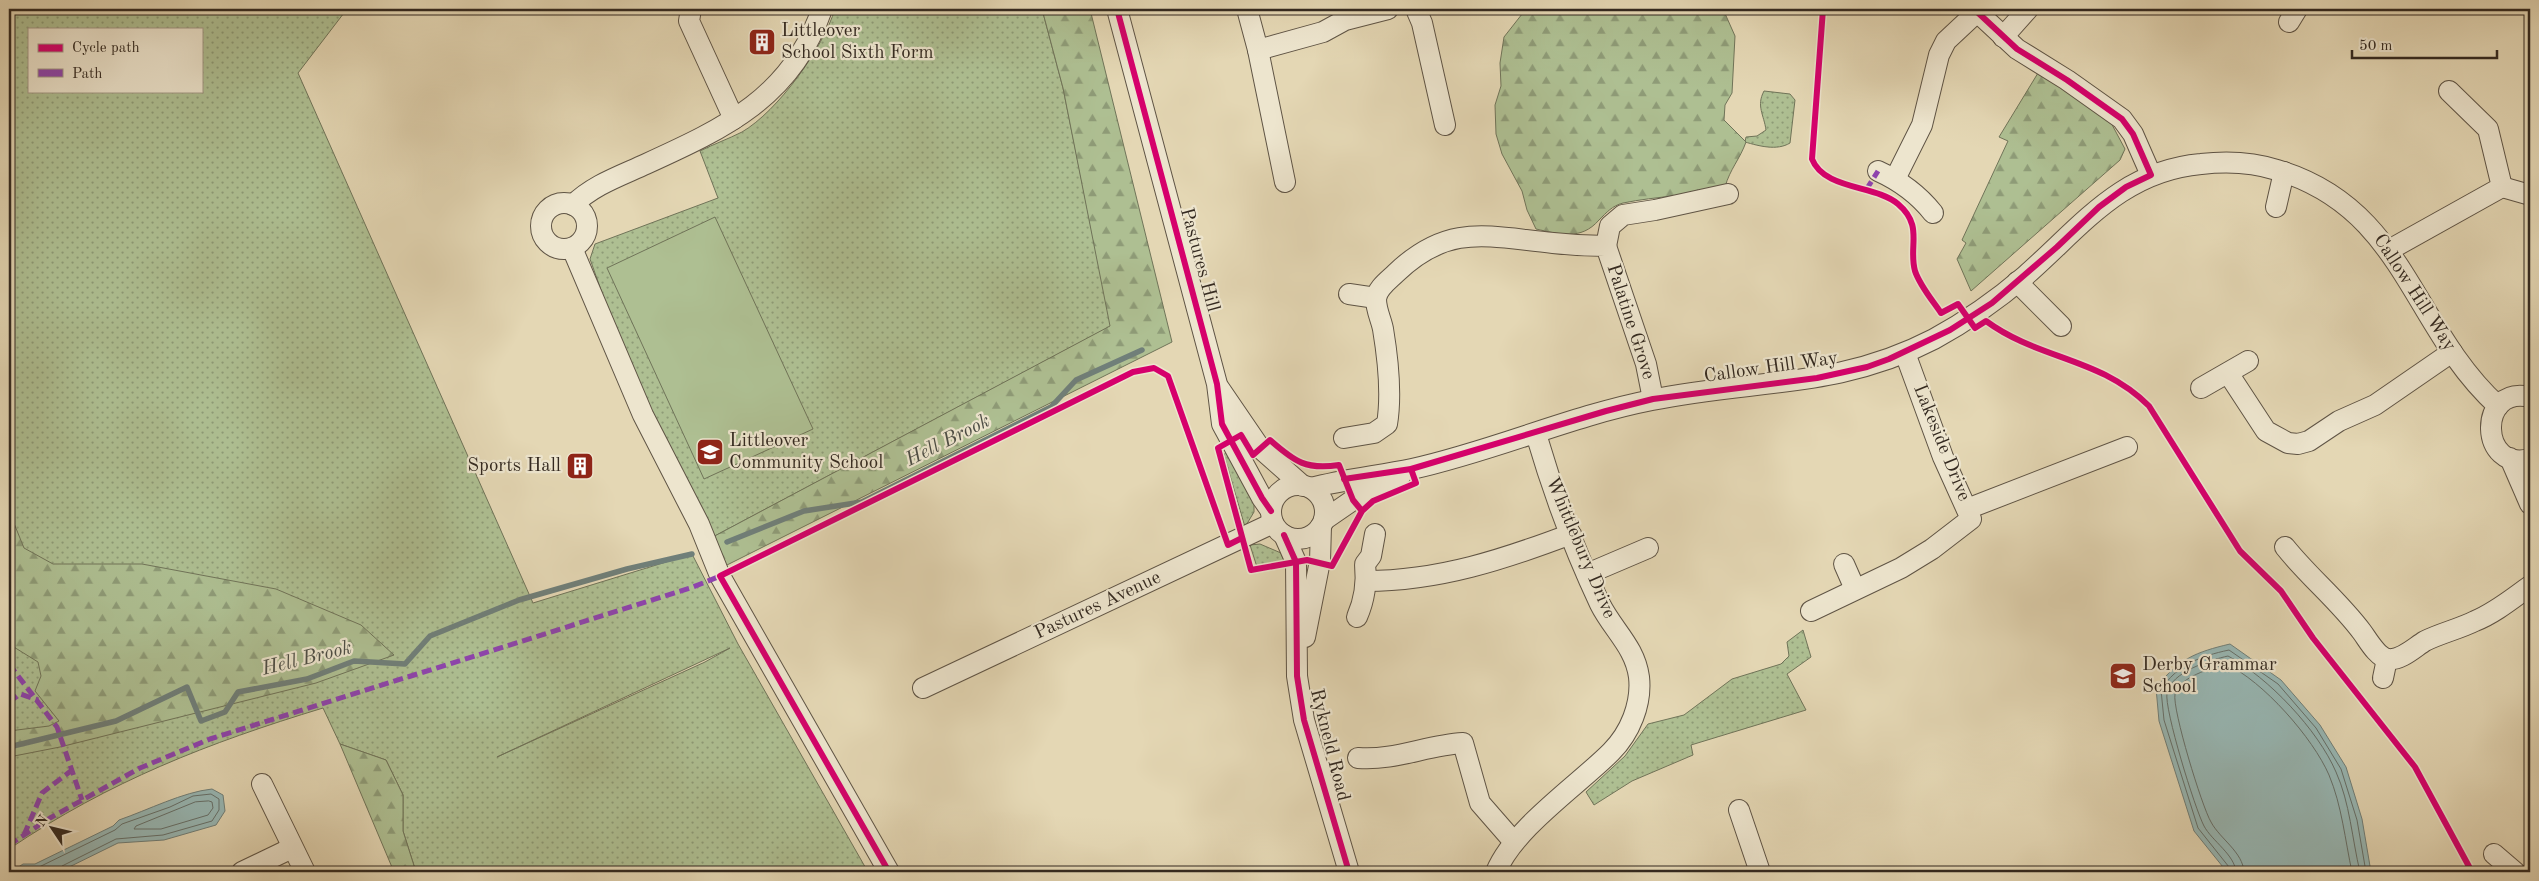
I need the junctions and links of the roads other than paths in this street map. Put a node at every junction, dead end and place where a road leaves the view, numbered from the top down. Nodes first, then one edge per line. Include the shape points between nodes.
1 (691, 9) edge
2 (822, 9) edge
3 (1117, 9) edge
4 (1388, 9) edge
5 (2028, 9) edge
6 (1975, 10) edge
7 (1248, 15) edge
8 (1419, 16) edge
9 (2003, 37) junction
10 (1258, 50) junction
11 (2449, 90) dead end
12 (734, 119) junction
13 (1445, 125) dead end
14 (2284, 172) junction
15 (2150, 175) junction
16 (1285, 182) dead end
17 (2502, 187) junction
18 (1728, 194) dead end
19 (2530, 195) edge
20 (573, 205) junction
21 (2276, 207) dead end
22 (1933, 213) dead end
23 (1606, 246) junction
24 (572, 248) junction
25 (2389, 250) junction
26 (2017, 282) junction
27 (1349, 294) dead end
28 (1376, 298) junction
29 (2061, 326) dead end
30 (2452, 352) junction
31 (1905, 353) junction
32 (2248, 361) dead end
33 (2228, 373) junction
34 (1217, 384) junction
35 (2201, 388) dead end
36 (2530, 397) edge
37 (1653, 399) junction
38 (2498, 406) junction
39 (1536, 434) junction
40 (1344, 438) dead end
41 (2127, 447) dead end
42 (2510, 458) junction
43 (2530, 458) edge
44 (1411, 469) junction
45 (1307, 487) junction
46 (2530, 504) edge
47 (1967, 509) junction
48 (1276, 523) junction
49 (1323, 523) junction
50 (1375, 534) dead end
51 (1572, 534) junction
52 (2285, 547) dead end
53 (1648, 548) dead end
54 (1844, 564) dead end
55 (1365, 572) junction
56 (1587, 574) junction
57 (2530, 586) edge
58 (1855, 589) junction
59 (1360, 610) dead end
60 (1811, 611) dead end
61 (1297, 676) junction
62 (923, 688) dead end
63 (1358, 758) dead end
64 (262, 784) dead end
65 (1739, 810) dead end
66 (1514, 842) junction
67 (292, 848) junction
68 (2494, 854) dead end
69 (242, 872) edge
70 (304, 872) edge
71 (889, 872) edge
72 (1349, 872) edge
73 (1496, 872) edge
74 (1760, 872) edge
75 (2516, 872) edge

1 - 12 street via 689,21
2 - 12 street via 811,38 779,84 755,106
3 - 34 street, Pastures Hill
4 - 10 street via 1345,20 1324,32
5 - 9 street
6 - 9 street
6 - 22 street via 1946,41 1939,55 1922,125 1894,179 1923,200
7 - 10 street
8 - 13 street
9 - 15 street via 2016,49 2122,119 2133,134
10 - 16 street
11 - 17 street via 2488,129
12 - 20 street via 592,189
14 - 15 street, Callow Hill Way via 2227,162 2189,165
14 - 21 street
14 - 25 street, Callow Hill Way via 2338,198 2372,229
15 - 26 street, Callow Hill Way via 2126,187 2099,207
17 - 19 street
17 - 25 street
18 - 23 street, Palatine Grove via 1623,214 1609,231
20 - 24 street via 581,210 587,225 586,234
20 - 24 street via 564,202 550,207 540,224 541,232 551,246 564,250
23 - 28 street, Palatine Grove via 1485,234 1454,238 1408,262 1381,288
23 - 37 street, Palatine Grove via 1646,364
24 - 71 street via 643,415 698,524 720,576
25 - 30 street, Callow Hill Way
26 - 29 street
26 - 31 street, Callow Hill Way via 1992,303 1950,330
27 - 28 street
28 - 40 street via 1383,330 1390,406 1387,424 1374,433
30 - 33 street via 2375,404 2298,444 2288,443 2266,431
30 - 38 street, Callow Hill Way via 2478,388
31 - 37 street, Callow Hill Way via 1834,375
31 - 47 street, Lakeside Drive via 1943,457
32 - 33 street
33 - 35 street
34 - 45 street, Pastures Hill via 1260,448
34 - 48 street, Pastures Hill via 1222,424
36 - 38 street via 2510,398
37 - 39 street, Callow Hill Way
38 - 42 street via 2491,421 2490,434 2498,450
39 - 44 street, Callow Hill Way
39 - 51 street, Whittlebury Drive via 1554,494
41 - 47 street
42 - 43 street
42 - 46 street
44 - 45 street, Callow Hill Way
44 - 49 street, Callow Hill Way via 1347,504
45 - 48 street via 1292,486 1277,495
45 - 49 street via 1320,496 1324,504
47 - 58 street, Lakeside Drive via 1971,519 1932,549 1901,568
48 - 49 street via 1297,539 1310,536
48 - 61 street, Rykneld Road via 1296,562
48 - 62 street, Pastures Avenue
49 - 61 street, Rykneld Road via 1320,561
50 - 55 street
51 - 55 street via 1510,558 1437,576
51 - 56 street, Whittlebury Drive
52 - 57 street via 2306,573 2325,588 2352,618 2378,652 2385,669 2427,640 2477,621
53 - 56 street
54 - 58 street
55 - 59 street
56 - 66 street, Whittlebury Drive via 1608,620 1635,658 1640,691 1638,704 1624,737 1615,748
58 - 60 street, Lakeside Drive
61 - 72 street, Rykneld Road via 1304,720
63 - 66 street via 1378,760 1441,744 1463,743 1480,803
64 - 67 street
65 - 74 street
66 - 73 street, Whittlebury Drive
67 - 69 street
67 - 70 street
68 - 75 street

